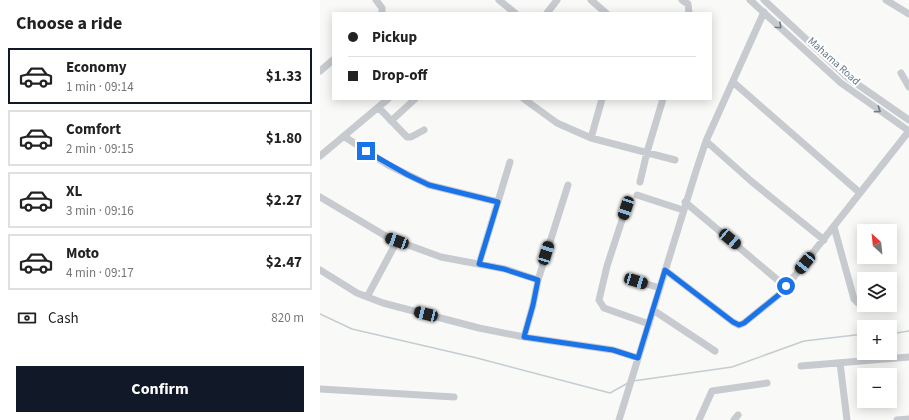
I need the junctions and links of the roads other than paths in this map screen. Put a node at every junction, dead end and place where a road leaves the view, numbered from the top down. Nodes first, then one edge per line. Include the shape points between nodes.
1 (376, 0) edge
2 (499, 0) edge
3 (557, 0) edge
4 (591, 0) edge
5 (682, 0) edge
6 (750, 0) edge
7 (764, 0) edge
8 (886, 0) edge
9 (382, 12) edge
10 (514, 12) edge
11 (548, 12) edge
12 (605, 12) edge
13 (689, 12) edge
14 (764, 12) junction
15 (909, 14) edge
16 (332, 61) edge
17 (320, 71) edge
18 (900, 73) dead end
19 (733, 82) junction
20 (909, 87) edge
21 (387, 100) edge
22 (414, 100) edge
23 (525, 100) edge
24 (602, 100) edge
25 (663, 100) edge
26 (379, 108) junction
27 (908, 116) edge
28 (391, 121) junction
29 (424, 130) dead end
30 (909, 131) edge
31 (345, 136) junction
32 (591, 138) junction
33 (706, 141) junction
34 (647, 152) junction
35 (320, 156) edge
36 (675, 160) dead end
37 (510, 162) dead end
38 (640, 182) dead end
39 (568, 185) dead end
40 (860, 193) junction
41 (637, 195) dead end
42 (320, 197) edge
43 (498, 202) junction
44 (685, 202) junction
45 (626, 208) dead end
46 (683, 210) junction
47 (834, 227) junction
48 (824, 240) junction
49 (397, 241) junction
50 (479, 264) junction
51 (320, 270) edge
52 (665, 270) junction
53 (538, 280) junction
54 (636, 281) dead end
55 (786, 286) junction
56 (660, 288) junction
57 (367, 297) junction
58 (857, 302) edge
59 (653, 310) junction
60 (649, 324) junction
61 (524, 337) junction
62 (715, 351) dead end
63 (909, 357) edge
64 (638, 358) junction
65 (840, 363) junction
66 (801, 366) dead end
67 (767, 383) dead end
68 (320, 389) edge
69 (454, 397) dead end
70 (909, 419) edge
71 (619, 420) edge
72 (699, 420) edge
73 (847, 420) edge
74 (897, 420) edge

1 - 9 street
2 - 10 street
3 - 11 street
4 - 12 street
5 - 13 street via 688,4
6 - 14 street, Mahama Road
7 - 27 street, Mahama Road via 847,77
8 - 15 street
14 - 19 street
14 -> 30 street, Mahama Road via 841,82
16 - 17 street
18 - 20 street
19 - 33 street
19 - 40 street
21 - 26 street
22 - 28 street
23 - 32 street via 557,123
24 - 32 street
25 - 34 street
26 - 28 street
26 - 31 street
28 - 29 street via 407,137
30 - 40 street
31 - 35 street
31 - 43 street via 388,165 429,185
32 - 34 street
33 - 44 street
33 - 48 street
34 - 36 street
34 - 38 street
37 - 43 street
39 - 53 street
40 - 47 street
41 - 46 street
42 - 49 street
43 - 50 street
44 - 46 street
44 - 55 street
45 - 60 street via 607,266 600,300 604,308
46 - 52 street
47 - 48 street
47 - 58 street
48 - 55 street
49 - 50 street via 441,257
49 - 57 street
50 - 53 street
51 - 57 street via 357,294
52 - 55 street via 739,325 781,293
52 - 56 street
53 - 61 street
54 - 56 street
56 - 59 street
57 - 61 street via 479,328
59 - 60 street
59 - 62 street
60 - 64 street
61 - 64 street via 613,350
63 - 65 street
64 - 71 street
65 - 66 street
65 - 73 street
67 - 72 street via 712,390
68 - 69 street
70 - 74 street

